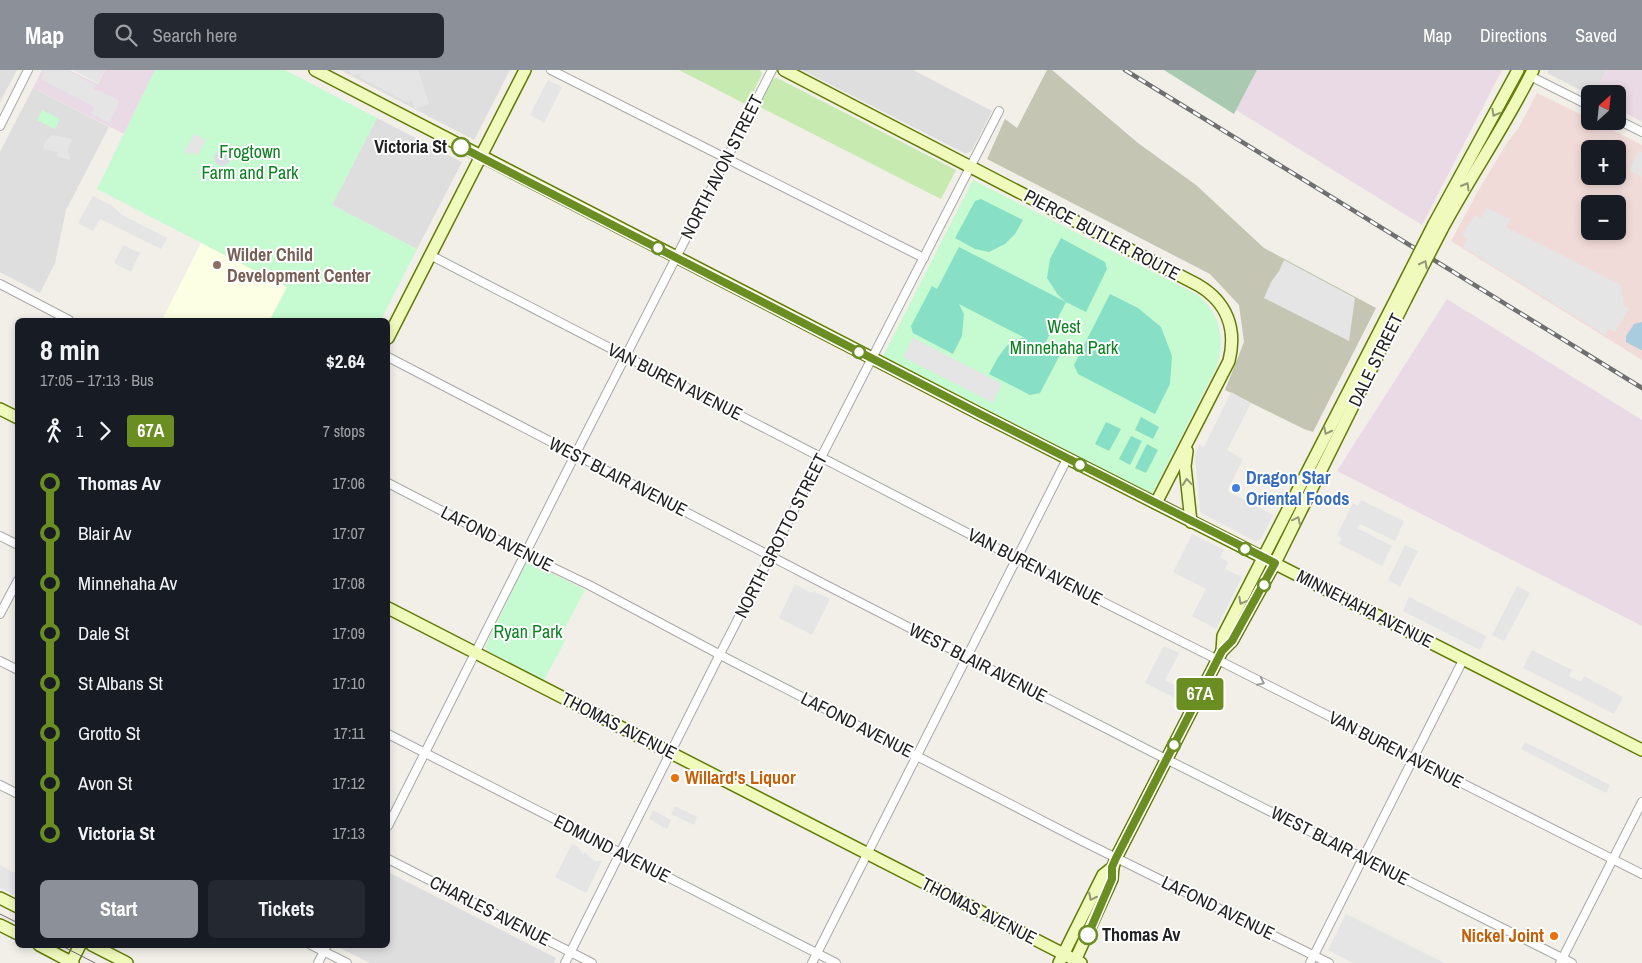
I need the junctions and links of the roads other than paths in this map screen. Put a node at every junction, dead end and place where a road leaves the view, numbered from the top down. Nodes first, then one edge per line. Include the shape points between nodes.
1 (28, 70) edge
2 (315, 70) edge
3 (525, 70) edge
4 (551, 70) edge
5 (772, 70) edge
6 (784, 70) edge
7 (1518, 70) edge
8 (1532, 73) edge
9 (1581, 101) edge
10 (999, 111) dead end
11 (1626, 124) edge
12 (0, 126) edge
13 (1642, 132) edge
14 (480, 156) junction
15 (726, 158) junction
16 (970, 166) junction
17 (1438, 227) junction
18 (430, 254) junction
19 (676, 257) junction
20 (924, 258) junction
21 (0, 284) edge
22 (1402, 297) junction
23 (66, 318) edge
24 (390, 334) edge
25 (625, 356) junction
26 (390, 358) edge
27 (872, 359) junction
28 (0, 410) edge
29 (15, 417) edge
30 (1189, 442) junction
31 (575, 455) junction
32 (821, 457) junction
33 (1067, 459) junction
34 (390, 484) edge
35 (1156, 503) junction
36 (1191, 522) junction
37 (0, 536) edge
38 (15, 544) edge
39 (525, 554) junction
40 (771, 556) junction
41 (1017, 558) junction
42 (1264, 558) junction
43 (1275, 563) junction
44 (15, 586) edge
45 (390, 609) edge
46 (0, 614) edge
47 (475, 653) junction
48 (720, 654) junction
49 (966, 656) junction
50 (1220, 656) junction
51 (1463, 660) junction
52 (0, 661) edge
53 (15, 668) edge
54 (390, 735) edge
55 (1642, 750) edge
56 (425, 753) junction
57 (672, 754) junction
58 (916, 756) junction
59 (1414, 758) junction
60 (1167, 759) junction
61 (0, 785) edge
62 (15, 792) edge
63 (1642, 802) edge
64 (390, 822) edge
65 (621, 853) junction
66 (867, 854) junction
67 (1363, 857) junction
68 (1613, 859) junction
69 (390, 860) edge
70 (1114, 863) junction
71 (1642, 874) edge
72 (0, 898) edge
73 (15, 906) edge
74 (0, 925) edge
75 (15, 932) edge
76 (44, 948) edge
77 (79, 948) edge
78 (98, 948) edge
79 (326, 948) edge
80 (571, 952) junction
81 (817, 953) junction
82 (1061, 959) edge
83 (1312, 959) edge
84 (1561, 960) edge
85 (1077, 962) edge
86 (72, 963) edge
87 (127, 963) edge
88 (318, 963) edge
89 (347, 963) edge
90 (565, 963) edge
91 (592, 963) edge
92 (812, 963) edge
93 (836, 963) edge
94 (1328, 963) edge
95 (1572, 963) edge

1 - 12 street
2 - 14 main road, MINNEHAHA AVENUE
3 - 14 main road
4 - 15 street
5 - 15 street, NORTH AVON STREET
6 - 16 main road, PIERCE BUTLER ROUTE
7 -> 17 main road, DALE STREET
8 - 9 street
17 -> 8 main road, DALE STREET
10 - 16 street, NORTH GROTTO STREET
11 - 13 street
14 - 18 main road
14 - 19 main road, MINNEHAHA AVENUE
15 - 19 street, NORTH AVON STREET
15 - 20 street
16 - 20 street, NORTH GROTTO STREET
16 - 30 main road, PIERCE BUTLER ROUTE via 1198,285 1219,302 1231,329 1232,350 1225,372
17 - 22 main road, DALE STREET, bridge
18 - 24 main road
18 - 25 street, VAN BUREN AVENUE
19 - 25 street, NORTH AVON STREET
19 - 27 main road, MINNEHAHA AVENUE
20 - 27 street, NORTH GROTTO STREET
21 - 23 street
22 -> 42 main road, DALE STREET
43 -> 22 main road, DALE STREET
25 - 31 street, NORTH AVON STREET
25 - 32 street, VAN BUREN AVENUE
26 - 31 street, WEST BLAIR AVENUE
27 - 32 street, NORTH GROTTO STREET
27 - 33 main road, MINNEHAHA AVENUE
28 - 29 main road
30 - 35 main road, PIERCE BUTLER ROUTE
36 -> 30 main road via 1185,466
31 - 39 street, NORTH AVON STREET
31 - 40 street, WEST BLAIR AVENUE
32 - 40 street, NORTH GROTTO STREET
32 - 41 street, VAN BUREN AVENUE
33 - 35 main road, MINNEHAHA AVENUE
33 - 41 street
34 - 39 street, LAFOND AVENUE
35 - 36 main road, MINNEHAHA AVENUE
36 - 42 main road, MINNEHAHA AVENUE
37 - 38 street
39 - 47 street, NORTH AVON STREET
39 - 48 street, LAFOND AVENUE
40 - 48 street, NORTH GROTTO STREET
40 - 49 street, WEST BLAIR AVENUE
41 - 49 street
41 - 50 street, VAN BUREN AVENUE
42 - 43 main road, MINNEHAHA AVENUE
42 -> 50 main road, DALE STREET via 1224,636
43 - 50 main road, DALE STREET via 1232,641
43 - 51 main road, MINNEHAHA AVENUE
44 - 46 street
45 - 47 main road, THOMAS AVENUE
47 - 56 street, NORTH AVON STREET
47 - 57 main road, THOMAS AVENUE
48 - 57 street, NORTH GROTTO STREET
48 - 58 street, LAFOND AVENUE
49 - 58 street
49 - 60 street, WEST BLAIR AVENUE
50 -> 59 street, VAN BUREN AVENUE
50 - 60 main road, DALE STREET
51 - 55 main road, MINNEHAHA AVENUE
51 - 59 street
52 - 53 street
54 - 56 street, EDMUND AVENUE
56 - 64 street, NORTH AVON STREET
56 - 65 street, EDMUND AVENUE
57 - 65 street, NORTH GROTTO STREET
57 - 66 main road, THOMAS AVENUE
58 - 66 street
58 - 70 street, LAFOND AVENUE
59 - 67 street
59 - 68 street, VAN BUREN AVENUE
60 - 67 street, WEST BLAIR AVENUE
60 - 70 main road, DALE STREET
61 - 62 street
63 - 68 street
65 - 80 street, NORTH GROTTO STREET
65 - 81 street, EDMUND AVENUE
66 - 81 street
66 - 82 main road, THOMAS AVENUE
67 - 83 street
67 - 84 street, WEST BLAIR AVENUE
68 - 71 street, VAN BUREN AVENUE
68 - 84 street
69 - 80 street, CHARLES AVENUE
70 -> 82 main road, DALE STREET via 1103,875
70 - 83 street, LAFOND AVENUE
70 - 85 main road, DALE STREET via 1112,879
72 - 73 main road
74 - 75 main road
76 - 86 main road
77 - 86 main road
78 - 87 main road
79 - 88 street
79 - 89 street
80 - 90 street, NORTH GROTTO STREET
80 - 91 street, CHARLES AVENUE
81 - 92 street
81 - 93 street, EDMUND AVENUE
82 - 85 main road, THOMAS AVENUE
83 - 94 street, LAFOND AVENUE
84 - 95 street, WEST BLAIR AVENUE

